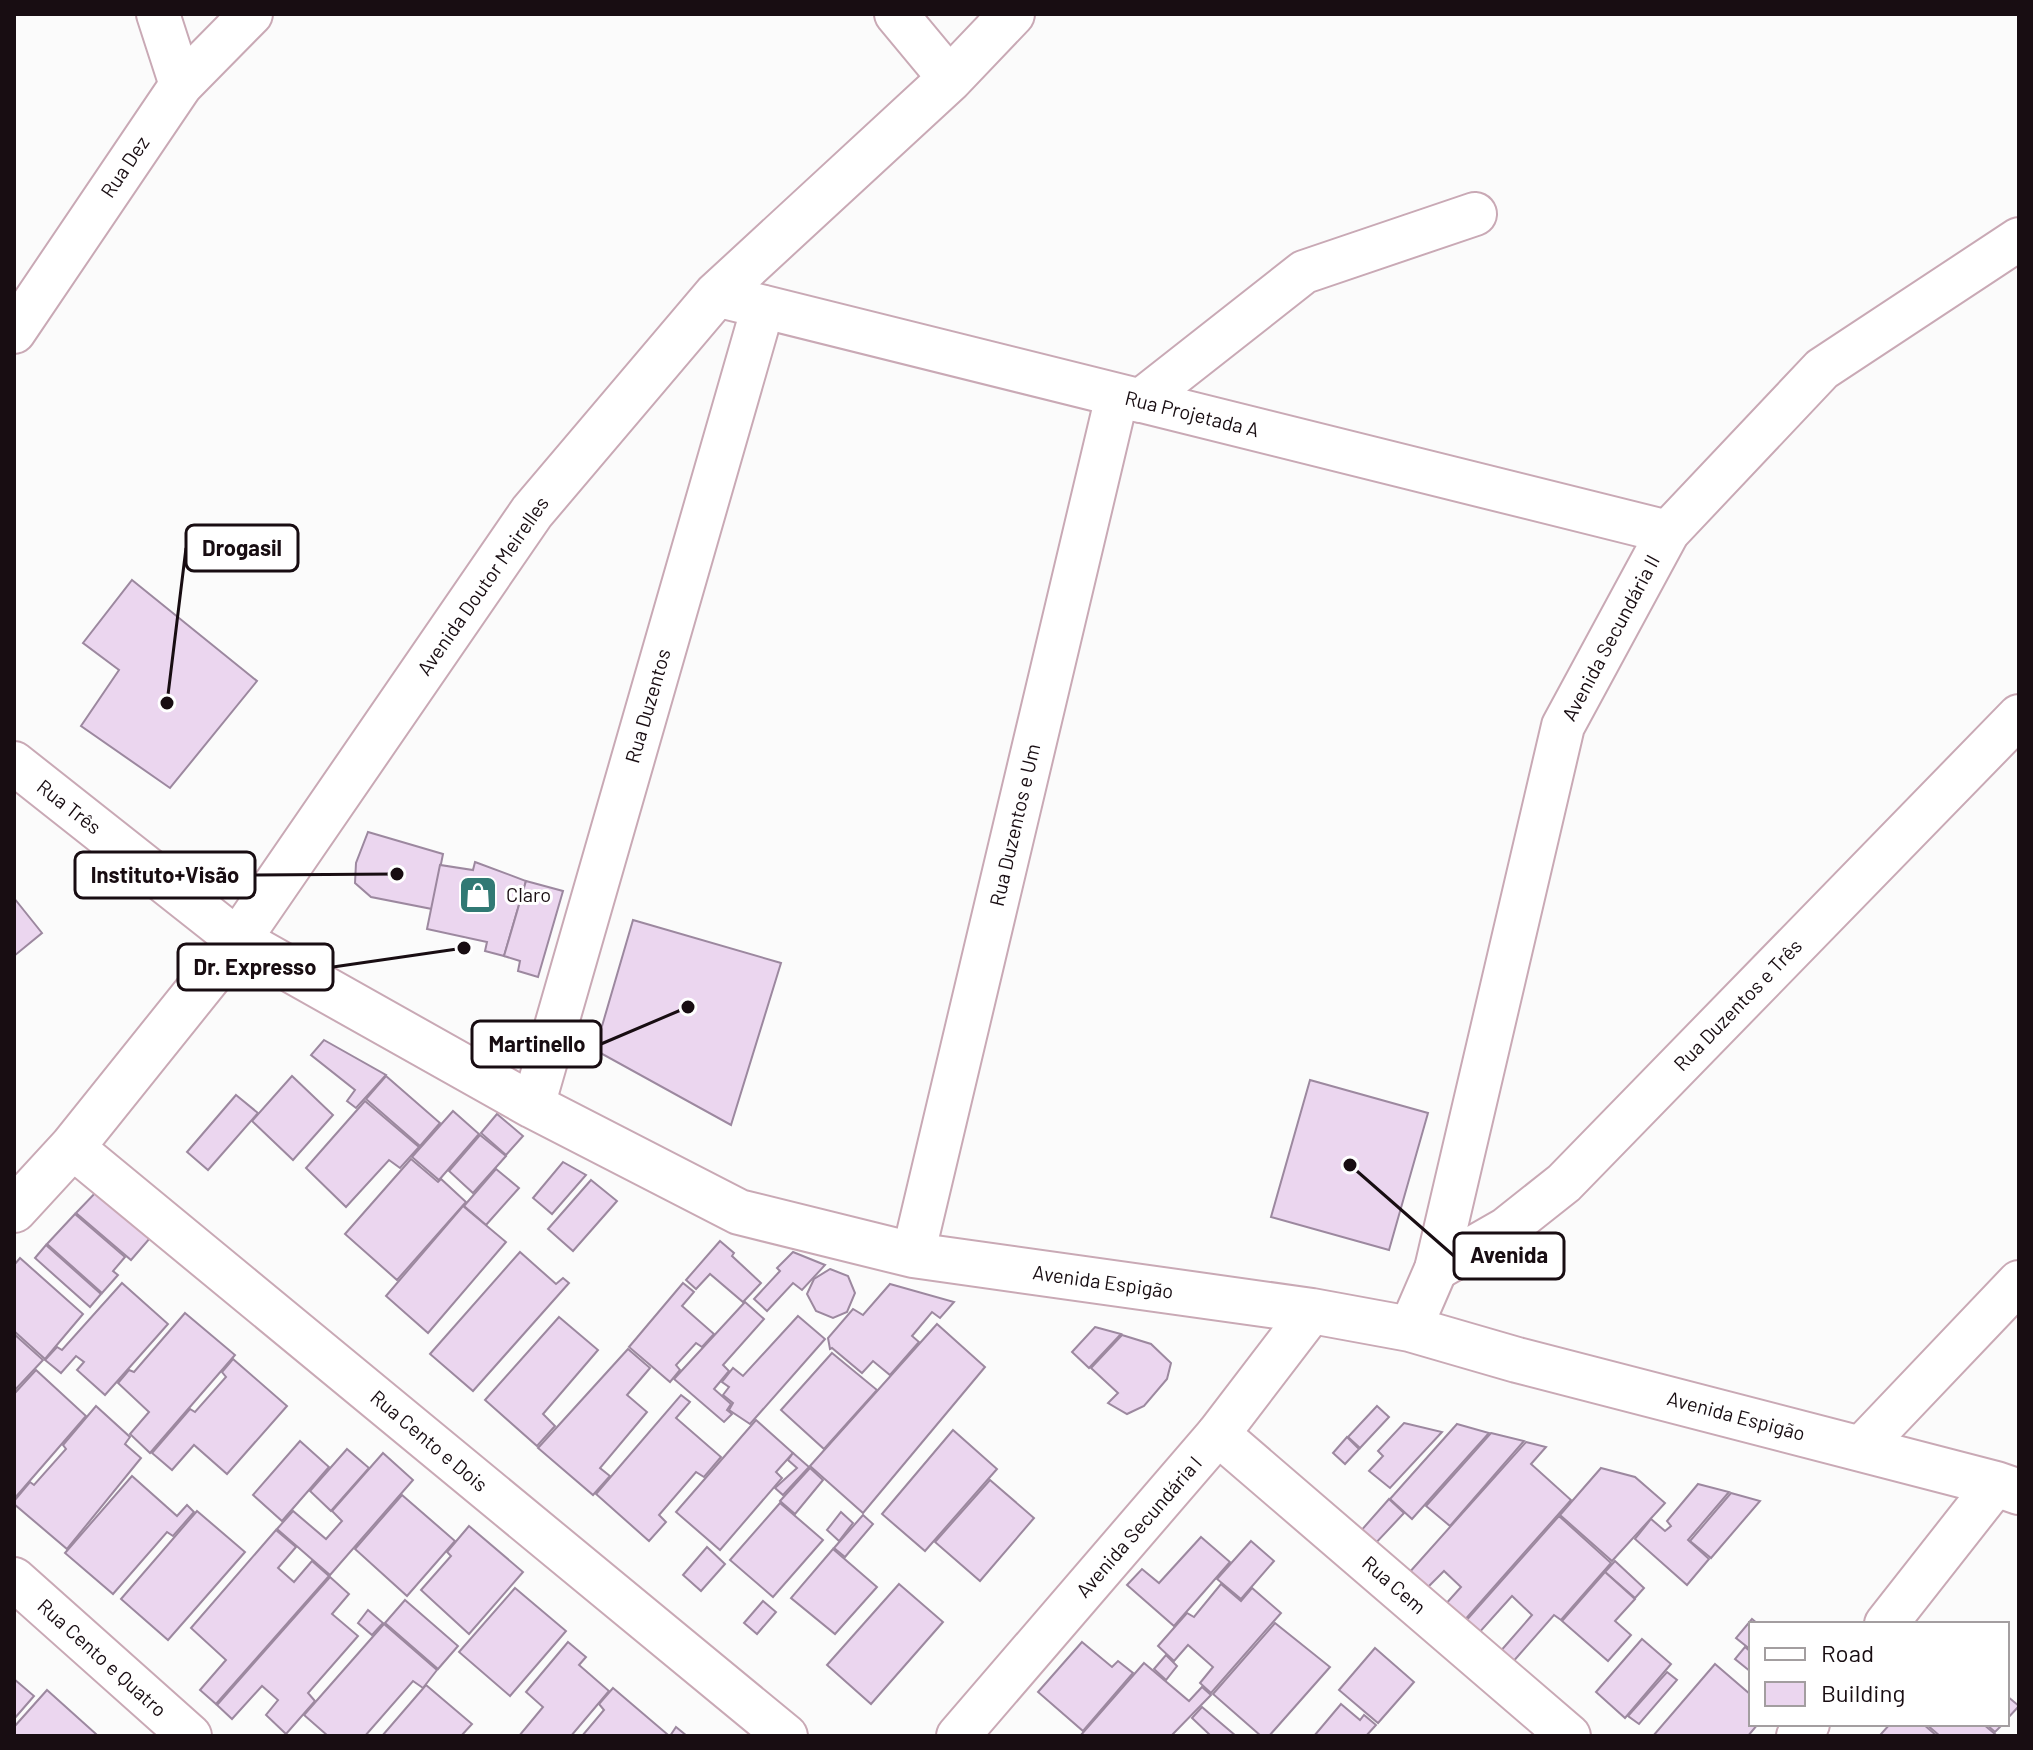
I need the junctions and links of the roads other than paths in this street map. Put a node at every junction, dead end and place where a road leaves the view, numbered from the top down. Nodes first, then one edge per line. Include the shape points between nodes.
1 (158, 14) edge
2 (251, 14) edge
3 (896, 14) edge
4 (1012, 14) edge
5 (950, 79) junction
6 (181, 85) junction
7 (1475, 214) dead end
8 (2019, 239) edge
9 (716, 295) junction
10 (763, 307) junction
11 (14, 332) edge
12 (1129, 398) junction
13 (1668, 532) junction
14 (2019, 716) edge
15 (14, 763) edge
16 (238, 940) junction
17 (533, 1106) junction
18 (72, 1147) junction
19 (14, 1210) edge
20 (913, 1255) junction
21 (1436, 1269) junction
22 (2019, 1282) edge
23 (1312, 1311) junction
24 (1410, 1329) junction
25 (1218, 1434) junction
26 (1860, 1449) junction
27 (2008, 1488) edge
28 (14, 1579) edge
29 (1888, 1622) edge
30 (190, 1736) edge
31 (786, 1736) edge
32 (958, 1736) edge
33 (1569, 1736) edge

1 - 6 street
2 - 6 street, Rua Dez
3 - 5 street
4 - 5 street, Avenida Doutor Meirelles
5 - 9 street, Avenida Doutor Meirelles
6 - 11 street, Rua Dez
7 - 12 street via 1304,272
8 - 13 street, Avenida Secundária II via 1822,369
9 - 10 street, Rua Projetada A
9 - 16 street, Avenida Doutor Meirelles via 532,512
10 - 12 street, Rua Projetada A
10 - 17 street, Rua Duzentos
12 - 13 street, Rua Projetada A
12 - 20 street, Rua Duzentos e Um
13 - 21 street, Avenida Secundária II via 1563,726
14 - 21 street, Rua Duzentos e Três via 1564,1183 1506,1229
15 - 16 street, Rua Três
16 - 17 street, Avenida Espigão
16 - 18 street, Avenida Doutor Meirelles
17 - 20 street, Avenida Espigão via 739,1212
18 - 19 street, Avenida Doutor Meirelles
18 - 31 street, Rua Cento e Dois
20 - 23 street, Avenida Espigão
21 - 24 street, Avenida Secundária II
22 - 26 street
23 - 24 street, Avenida Espigão
23 - 25 street, Avenida Secundária I
24 - 26 street, Avenida Espigão
25 - 32 street, Avenida Secundária I
25 - 33 street, Rua Cem
26 - 27 street, Avenida Espigão
27 - 29 street
28 - 30 street, Rua Cento e Quatro

